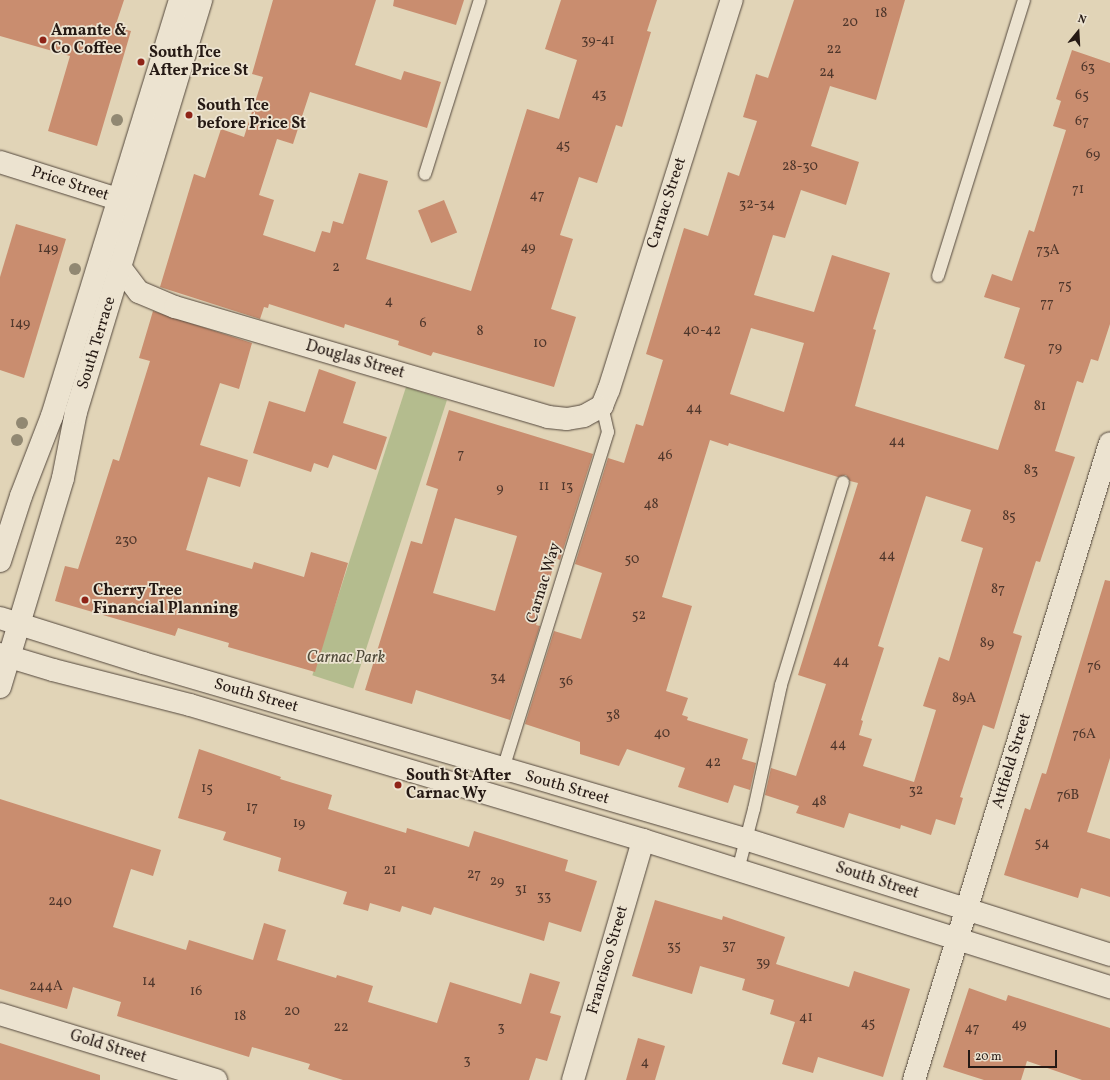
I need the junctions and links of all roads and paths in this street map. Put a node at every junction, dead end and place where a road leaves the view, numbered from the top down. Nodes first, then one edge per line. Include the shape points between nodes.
1 (180, 0) edge
2 (201, 0) edge
3 (480, 0) edge
4 (732, 0) edge
5 (1024, 0) edge
6 (0, 162) edge
7 (425, 174) dead end
8 (119, 199) junction
9 (140, 206) junction
10 (120, 267) junction
11 (938, 276) dead end
12 (602, 406) junction
13 (1110, 443) edge
14 (843, 482) dead end
15 (0, 561) edge
16 (10, 621) edge
17 (5, 655) edge
18 (0, 688) edge
19 (503, 769) junction
20 (744, 839) junction
21 (643, 840) junction
22 (738, 870) junction
23 (966, 909) junction
24 (958, 940) junction
25 (1110, 955) edge
26 (1110, 987) edge
27 (0, 1014) edge
28 (216, 1080) edge
29 (573, 1080) edge
30 (914, 1080) edge

1 - 8 street, South Terrace
2 - 9 street, South Terrace
3 - 7 lane
4 - 12 street, Carnac Street
5 - 11 lane
6 - 8 street, Price Street
8 - 9 street, Price Street
8 - 15 street, South Terrace via 52,416 21,496
9 - 10 street, South Terrace
10 - 12 street, Douglas Street via 139,292 168,304 548,417 567,419 584,416
10 - 16 street, South Terrace via 76,412 63,478
12 - 19 lane, Carnac Way via 608,432
13 - 23 street, Attfield Street
14 - 20 lane via 781,685 754,809
16 - 17 street, South Terrace
16 - 19 street, South Street
17 - 18 street, South Terrace
17 - 21 street, South Street via 190,705
19 - 20 street, South Street
20 - 22 lane
20 - 23 street, South Street
21 - 22 street, South Street
21 - 29 street, Francisco Street
22 - 24 street, South Street
23 - 24 street, Attfield Street
23 - 25 street, South Street
24 - 26 street, South Street
24 - 30 street, Attfield Street
27 - 28 street, Gold Street

